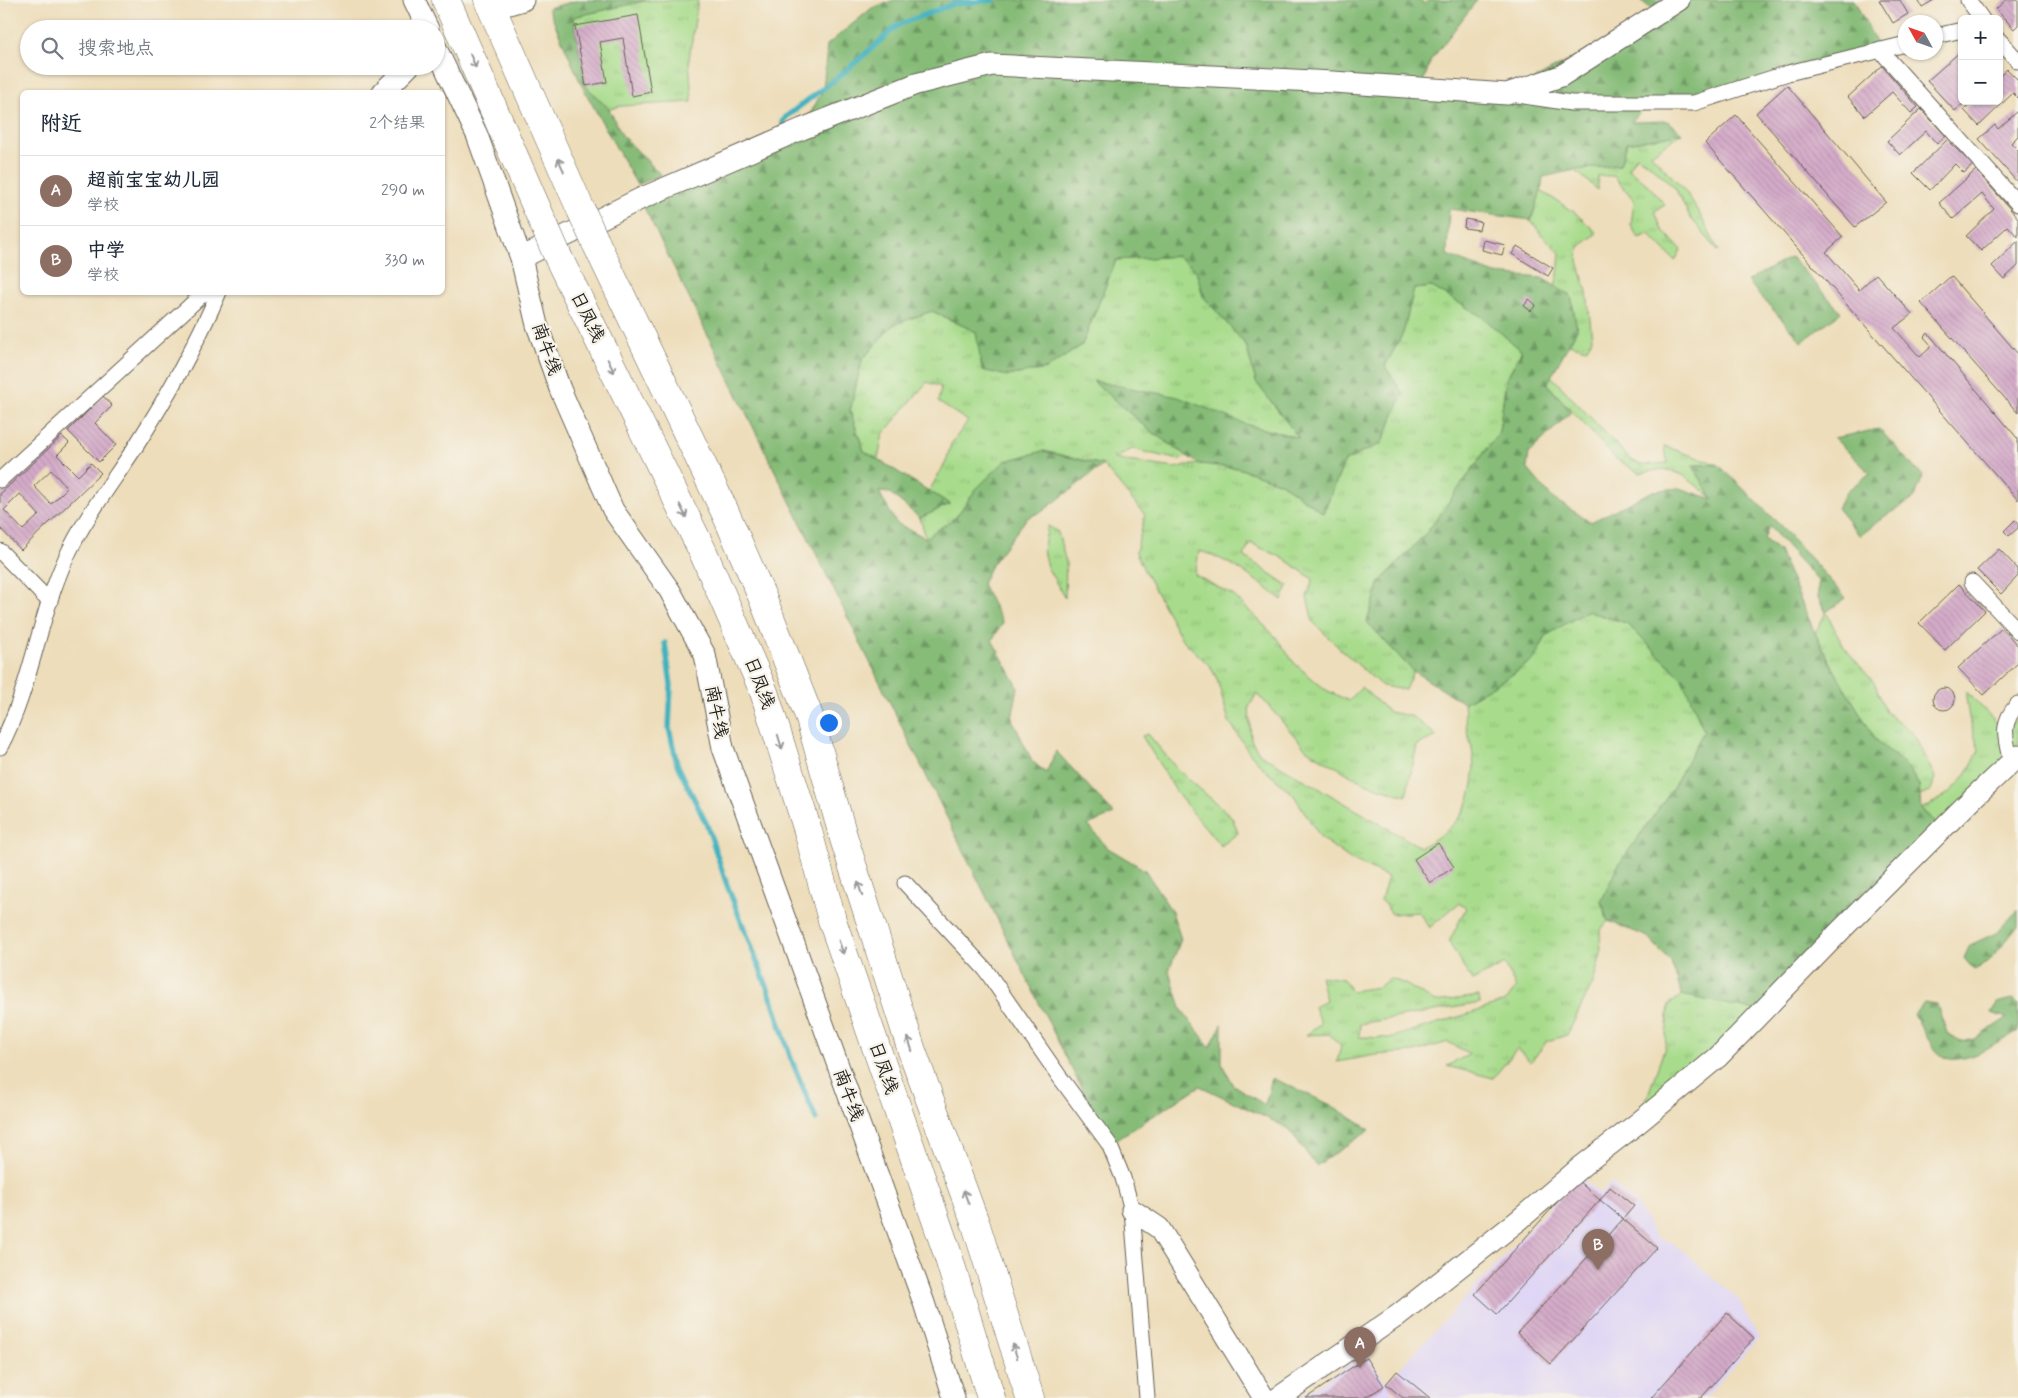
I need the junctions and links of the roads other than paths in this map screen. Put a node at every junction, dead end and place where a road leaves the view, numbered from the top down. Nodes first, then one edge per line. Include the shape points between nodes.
1 (414, 0) edge
2 (446, 0) edge
3 (523, 0) edge
4 (1679, 0) edge
5 (1968, 0) edge
6 (490, 5) edge
7 (1979, 15) edge
8 (424, 20) edge
9 (1958, 31) edge
10 (447, 33) edge
11 (1943, 34) edge
12 (2003, 44) edge
13 (1898, 46) edge
14 (1880, 50) junction
15 (2018, 61) edge
16 (445, 67) edge
17 (400, 75) edge
18 (385, 90) edge
19 (1507, 94) junction
20 (2018, 204) edge
21 (521, 258) junction
22 (202, 295) edge
23 (218, 295) edge
24 (0, 480) edge
25 (0, 551) edge
26 (1972, 582) dead end
27 (50, 602) junction
28 (2018, 631) edge
29 (2018, 704) edge
30 (0, 748) edge
31 (2015, 759) edge
32 (905, 883) dead end
33 (1132, 1210) junction
34 (954, 1398) edge
35 (991, 1398) edge
36 (1030, 1398) edge
37 (1146, 1398) edge
38 (1264, 1398) edge
39 (1278, 1398) edge

1 - 8 street
2 - 10 highway, 日凤线
3 - 6 street
4 - 19 street via 1561,76
5 - 7 street
36 -> 6 highway, 日凤线, bridge via 976,1225 909,1042 844,839 809,716 725,512 595,241
9 - 11 street
10 -> 35 highway, 日凤线, bridge via 703,552 764,692 832,920 947,1252
12 - 15 street
13 - 14 street
14 - 19 street via 1788,73 1694,103 1571,103
14 - 20 street
16 - 21 street, 南牛线 via 477,136
17 - 18 street
19 - 21 street via 992,65 916,84 802,130 640,199
21 - 34 street, 南牛线 via 537,325 560,388 613,510 670,591 705,655 723,748 920,1293
22 - 24 street
23 - 27 street via 163,404 66,558
25 - 27 street
26 - 28 street
27 - 30 street via 32,665
29 - 31 street via 2004,730
31 - 39 street via 1841,930 1718,1057 1397,1316
32 - 33 street via 986,969 1109,1144
33 - 37 street
33 - 38 street via 1159,1228

